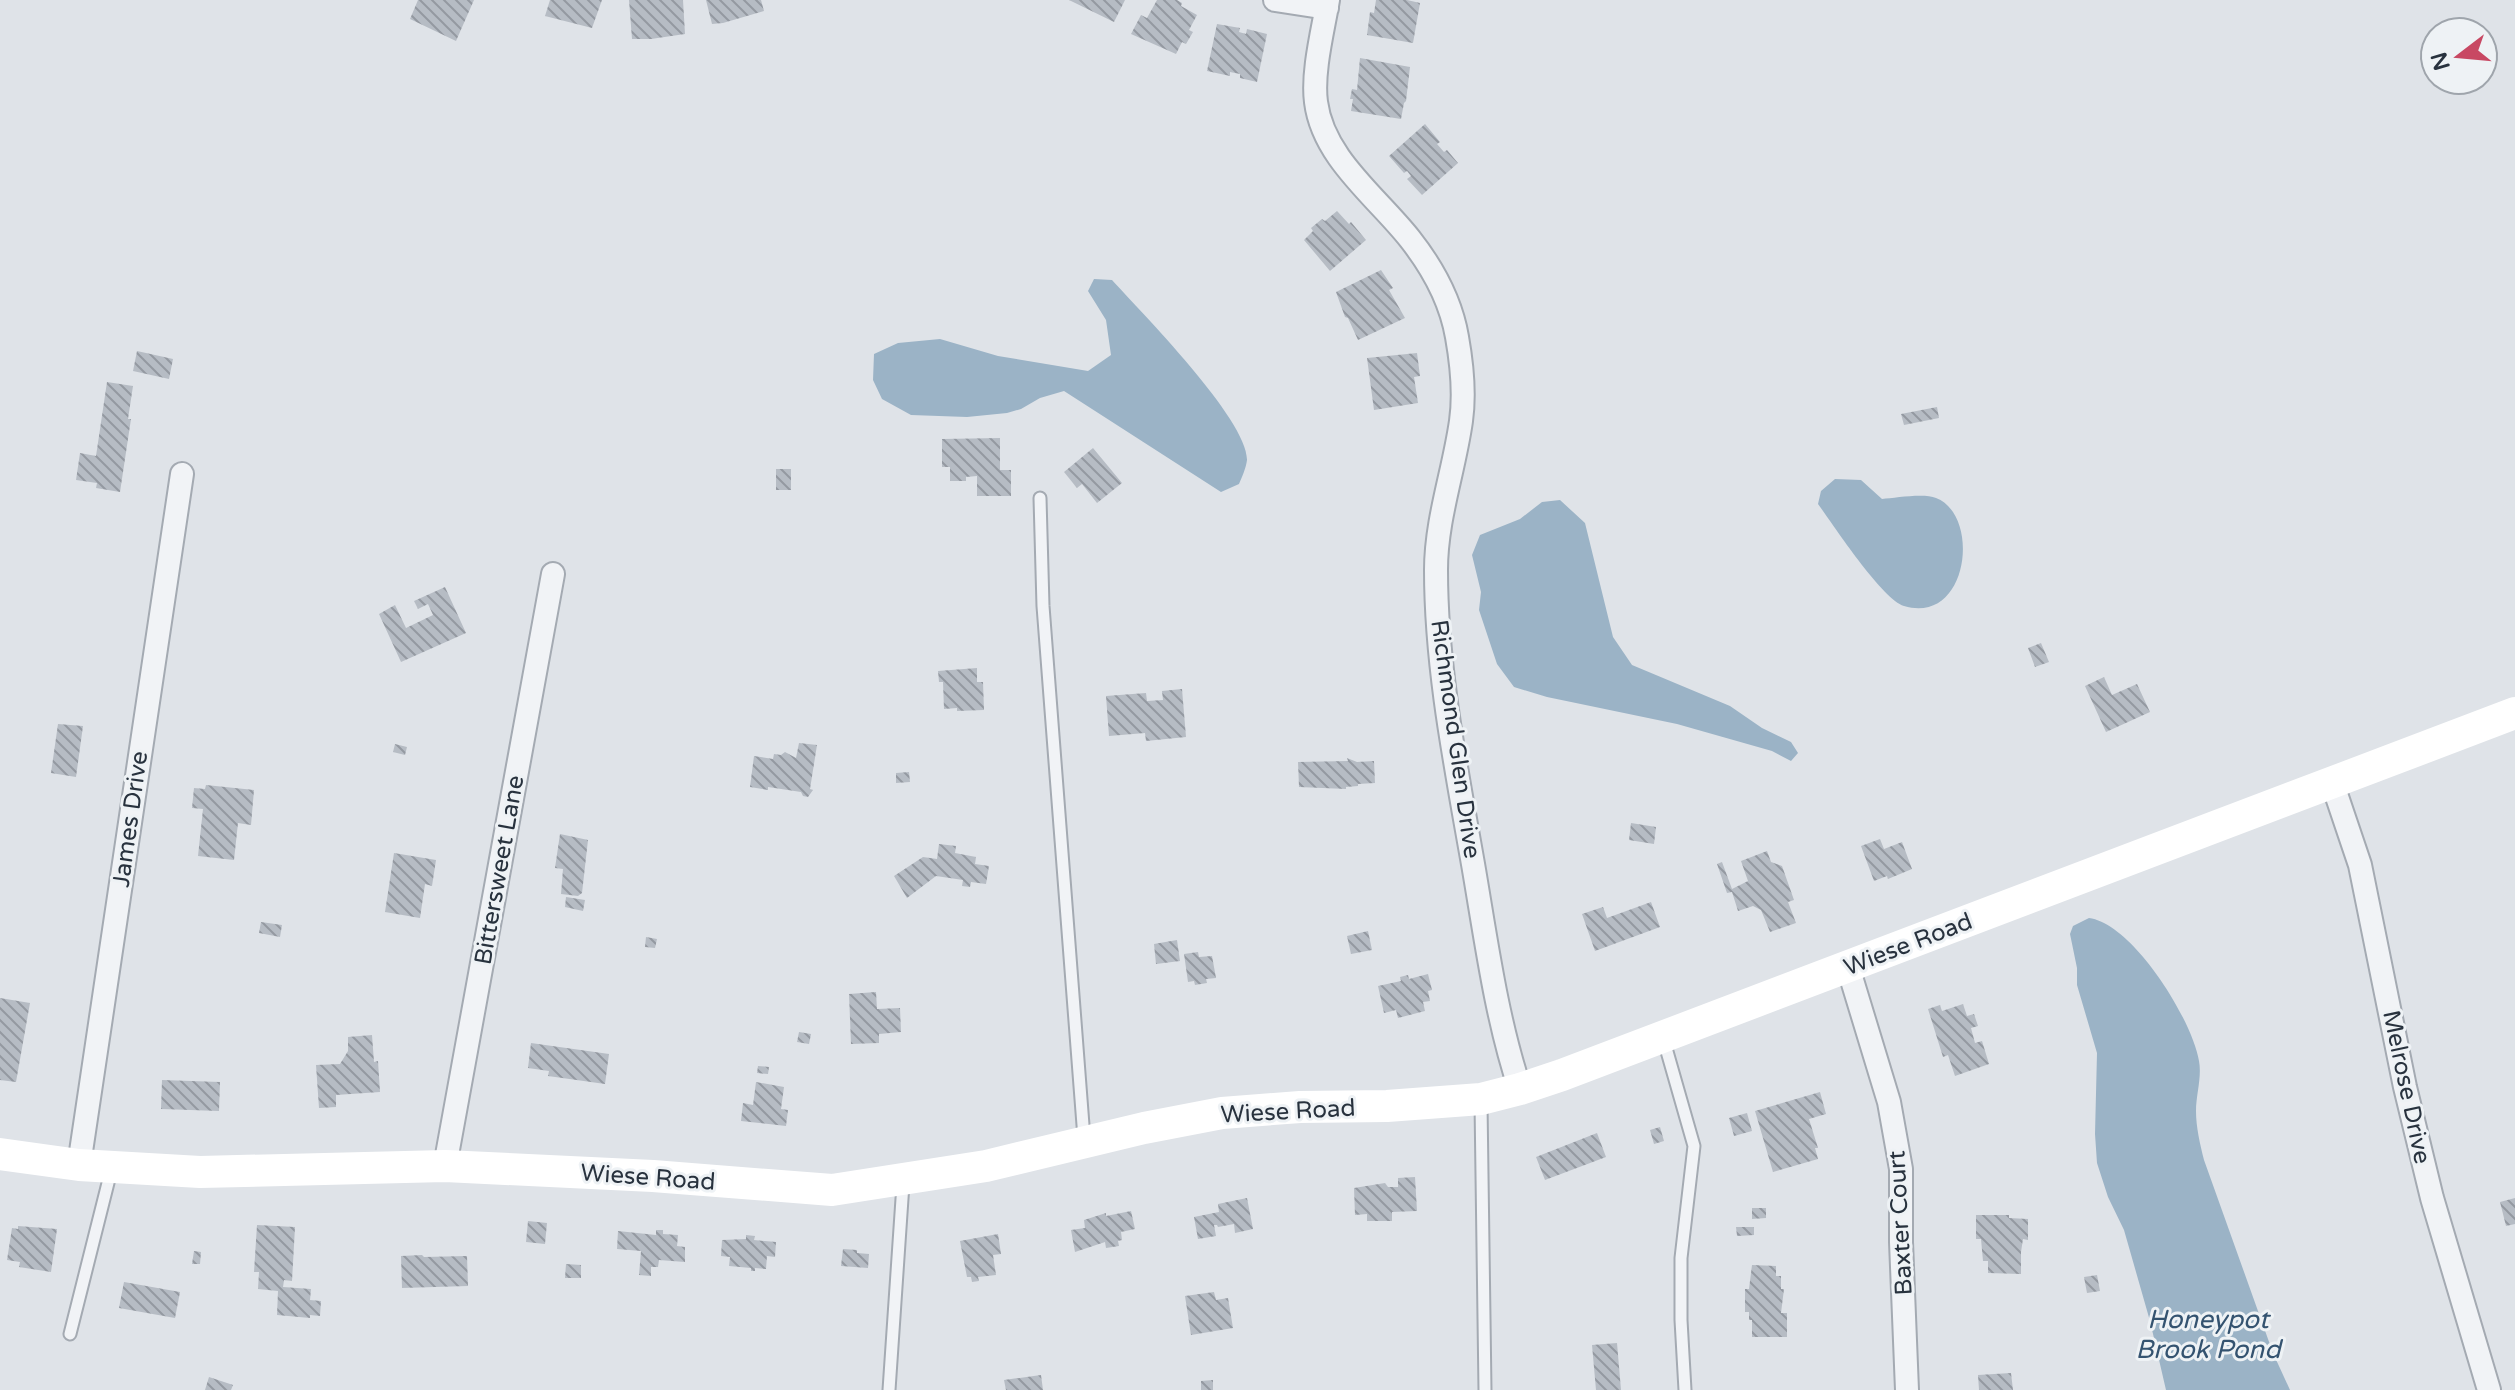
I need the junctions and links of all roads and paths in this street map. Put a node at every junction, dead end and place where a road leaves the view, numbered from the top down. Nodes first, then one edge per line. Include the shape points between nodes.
1 (1275, 0) edge
2 (1328, 4) edge
3 (182, 474) dead end
4 (1040, 498) dead end
5 (553, 574) dead end
6 (2515, 713) edge
7 (2332, 782) junction
8 (1848, 967) junction
9 (1663, 1036) junction
10 (1520, 1089) junction
11 (1481, 1099) junction
12 (1084, 1143) junction
13 (0, 1154) edge
14 (79, 1165) junction
15 (445, 1166) junction
16 (112, 1167) junction
17 (903, 1179) junction
18 (70, 1334) dead end
19 (889, 1390) edge
20 (1485, 1390) edge
21 (1685, 1390) edge
22 (1907, 1390) edge
23 (2489, 1390) edge

1 - 2 street
2 - 10 street, Richmond Glen Drive via 1315,98 1320,125 1336,153 1412,241 1441,288 1457,333 1464,379 1462,418 1438,541 1440,657 1492,971
3 - 14 street, James Drive
4 - 12 lane via 1044,621
5 - 15 street, Bittersweet Lane
6 - 7 street, Wiese Road
7 - 8 street, Wiese Road
7 - 23 street, Melrose Drive via 2360,865 2405,1087
8 - 9 street, Wiese Road
8 - 22 street, Baxter Court via 1889,1102 1901,1169
9 - 10 street, Wiese Road
9 - 21 lane via 1694,1146 1681,1258
10 - 11 street, Wiese Road
11 - 12 street, Wiese Road via 1222,1113
11 - 20 lane
12 - 17 street, Wiese Road
13 - 14 street, Wiese Road
14 - 16 street, Wiese Road
15 - 16 street, Wiese Road via 200,1172
15 - 17 street, Wiese Road via 832,1190
16 - 18 lane
17 - 19 lane

